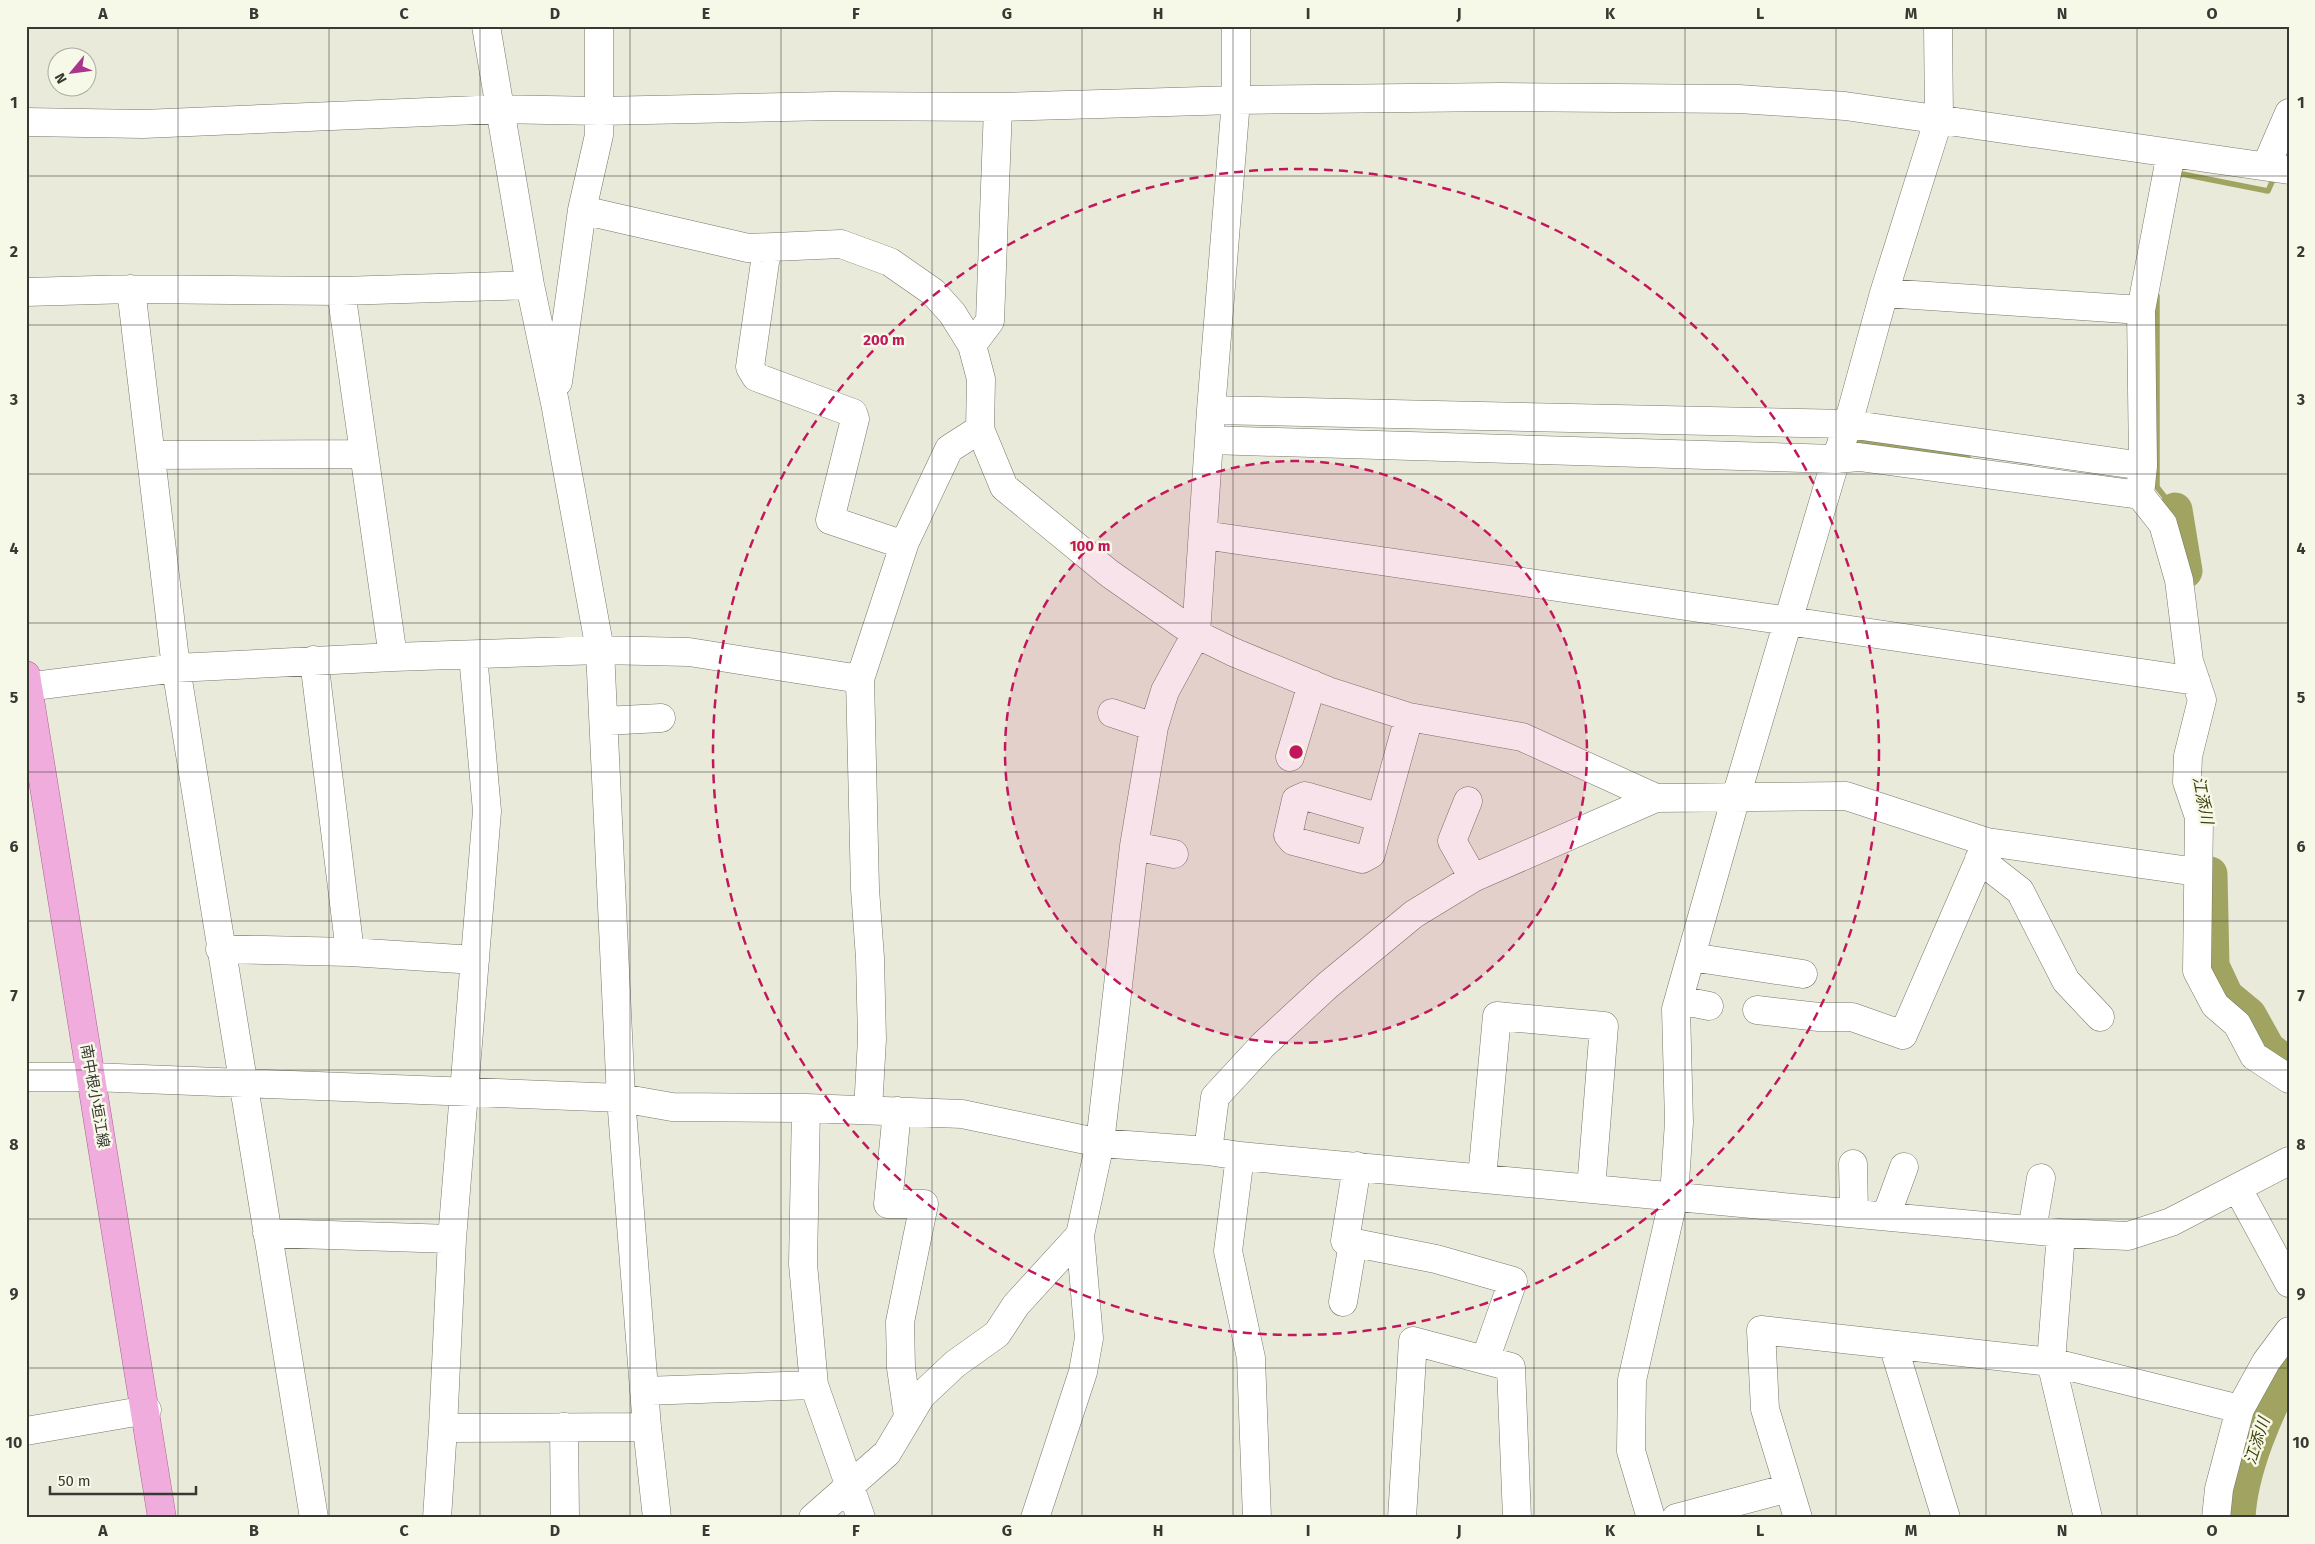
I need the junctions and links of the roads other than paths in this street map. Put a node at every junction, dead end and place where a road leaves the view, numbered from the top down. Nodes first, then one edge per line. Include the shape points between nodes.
1 (486, 26) edge
2 (599, 26) edge
3 (1236, 26) edge
4 (1938, 26) edge
5 (1236, 100) junction
6 (998, 107) junction
7 (501, 110) junction
8 (600, 111) junction
9 (2289, 113) edge
10 (1939, 118) junction
11 (26, 122) edge
12 (2171, 153) junction
13 (2274, 167) edge
14 (582, 210) junction
15 (767, 248) junction
16 (530, 285) junction
17 (131, 290) junction
18 (341, 291) junction
19 (26, 292) edge
20 (1884, 293) junction
21 (2141, 310) junction
22 (972, 345) junction
23 (555, 403) junction
24 (1211, 410) junction
25 (1847, 428) junction
26 (980, 430) junction
27 (1210, 440) junction
28 (364, 454) junction
29 (151, 455) junction
30 (1836, 458) junction
31 (2142, 466) junction
32 (2140, 496) junction
33 (1204, 535) junction
34 (904, 546) junction
35 (1788, 622) junction
36 (1196, 634) junction
37 (600, 650) junction
38 (473, 655) junction
39 (393, 657) junction
40 (314, 660) junction
41 (176, 668) junction
42 (860, 679) junction
43 (2196, 681) junction
44 (27, 683) edge
45 (1312, 684) junction
46 (1112, 713) dead end
47 (1409, 717) junction
48 (661, 718) dead end
49 (604, 721) junction
50 (1154, 727) junction
51 (1290, 757) dead end
52 (1736, 797) junction
53 (1656, 798) junction
54 (1468, 801) dead end
55 (1381, 818) dead end
56 (1134, 846) junction
57 (1983, 850) junction
58 (1174, 854) dead end
59 (2197, 872) junction
60 (1473, 878) junction
61 (220, 949) junction
62 (350, 952) junction
63 (1691, 957) junction
64 (475, 960) junction
65 (1803, 974) dead end
66 (1678, 1000) junction
67 (1709, 1006) dead end
68 (1757, 1010) dead end
69 (2100, 1017) dead end
70 (26, 1077) edge
71 (92, 1077) junction
72 (2289, 1080) edge
73 (242, 1084) junction
74 (464, 1093) junction
75 (621, 1098) junction
76 (806, 1108) junction
77 (868, 1110) junction
78 (897, 1110) junction
79 (1100, 1144) junction
80 (1208, 1150) junction
81 (1240, 1156) junction
82 (2289, 1161) edge
83 (1853, 1164) dead end
84 (1357, 1166) junction
85 (1904, 1167) dead end
86 (1482, 1178) junction
87 (2041, 1178) dead end
88 (1591, 1189) junction
89 (2238, 1189) junction
90 (1674, 1198) junction
91 (1854, 1213) junction
92 (1886, 1216) junction
93 (2032, 1230) junction
94 (267, 1233) junction
95 (2061, 1233) junction
96 (1080, 1235) junction
97 (452, 1239) junction
98 (1353, 1243) junction
99 (2289, 1283) edge
100 (1343, 1302) dead end
101 (2289, 1331) edge
102 (1893, 1345) junction
103 (1485, 1360) junction
104 (2051, 1362) junction
105 (814, 1385) junction
106 (644, 1391) junction
107 (2240, 1409) junction
108 (146, 1410) junction
109 (908, 1416) junction
110 (564, 1427) junction
111 (647, 1427) junction
112 (443, 1428) junction
113 (26, 1431) edge
114 (850, 1486) junction
115 (1788, 1488) junction
116 (162, 1518) edge
117 (314, 1518) edge
118 (437, 1518) edge
119 (565, 1518) edge
120 (657, 1518) edge
121 (813, 1518) edge
122 (861, 1518) edge
123 (1035, 1518) edge
124 (1257, 1518) edge
125 (1402, 1518) edge
126 (1516, 1518) edge
127 (1651, 1518) edge
128 (1676, 1518) edge
129 (1798, 1518) edge
130 (1946, 1518) edge
131 (2088, 1518) edge
132 (2216, 1518) edge

1 - 7 street
2 - 8 street
3 - 5 street
4 - 10 street
5 - 6 street
5 - 10 street via 1739,99 1844,106
5 - 24 street
6 - 8 street via 832,106
6 - 22 street via 990,321
7 - 8 street
7 - 11 street via 153,124
7 - 16 street
8 - 14 street via 599,135
9 - 13 street
10 - 12 street
10 - 20 street
12 - 13 street
12 - 21 street
14 - 15 street via 748,248
14 - 23 street
15 - 22 street via 842,244 890,262 933,292 952,313
15 - 34 street via 750,367 756,377 853,413 855,419 830,520
16 - 18 street
16 - 23 street
17 - 18 street
17 - 19 street
17 - 29 street
18 - 28 street
20 - 21 street
20 - 25 street
21 - 31 street
22 - 26 street via 981,378
23 - 37 street
24 - 25 street
24 - 27 street
25 - 30 street
25 - 31 street
26 - 34 street via 949,449
26 - 36 street via 1004,487 1110,574
27 - 30 street
27 - 33 street
28 - 29 street
28 - 39 street
29 - 41 street
30 - 32 street via 1859,457
30 - 35 street
31 - 32 street
32 - 43 street via 2163,524 2179,580 2189,661
33 - 35 street
33 - 36 street
34 - 42 street
35 - 43 street
35 - 52 street
36 - 45 street
36 - 50 street via 1166,691
37 - 38 street
37 - 42 street via 689,652
37 - 49 street
38 - 39 street
38 - 64 street via 487,811
39 - 40 street
40 - 41 street
40 - 62 street
41 - 44 street
41 - 61 street
42 - 77 street via 872,1039
43 - 59 street via 2202,700 2188,756 2187,782 2199,817
44 - 71 main road, 南中根小垣江線
45 - 47 street
45 - 51 street
46 - 50 street
47 - 53 street via 1522,737
47 - 55 street
48 - 49 street
49 - 75 street
50 - 56 street
52 - 53 street
52 - 57 street via 1846,796
52 - 63 street
53 - 60 street
54 - 60 street via 1452,841
56 - 58 street
56 - 79 street
57 - 59 street
57 - 68 street via 1903,1035 1852,1017
57 - 69 street via 2020,891 2066,981
59 - 72 street via 2197,971 2215,1005 2237,1024 2254,1056
60 - 80 street via 1414,914 1263,1044 1215,1097
61 - 62 street
61 - 73 street
62 - 64 street
63 - 65 street
63 - 66 street
64 - 74 street
66 - 67 street
66 - 90 street via 1679,1122
70 - 71 street
71 - 73 street
71 - 108 main road, 南中根小垣江線
73 - 74 street
73 - 94 street
74 - 75 street
74 - 97 street
75 - 76 street via 672,1107
75 - 106 street
76 - 77 street
76 - 105 street via 803,1264
77 - 78 street
78 - 79 street via 962,1114
78 - 109 street via 888,1204 924,1204 900,1322 901,1368
79 - 80 street
79 - 96 street
80 - 81 street
81 - 84 street
81 - 124 street via 1228,1251 1251,1358
82 - 89 street
83 - 91 street
84 - 86 street
84 - 98 street via 1345,1241
85 - 92 street
86 - 88 street
86 - 88 street via 1497,1016 1568,1022 1604,1026
87 - 93 street
88 - 90 street
89 - 95 street via 2171,1222 2128,1236
89 - 99 street
90 - 91 street
90 - 127 street via 1632,1380 1631,1451
91 - 92 street
92 - 93 street
93 - 95 street
94 - 97 street
94 - 117 street
95 - 104 street
96 - 109 street via 1016,1305 997,1334 955,1364 921,1396
96 - 123 street via 1089,1338 1083,1372
97 - 112 street
98 - 100 street
98 - 103 street via 1436,1259 1513,1281
101 - 107 street via 2266,1362
102 - 104 street
102 - 115 street via 1761,1330 1765,1409
102 - 130 street
103 - 125 street via 1413,1341
103 - 126 street via 1511,1367
104 - 107 street
104 - 131 street
105 - 106 street
105 - 114 street
106 - 111 street
107 - 132 street via 2219,1489
108 - 113 street
108 - 116 main road, 南中根小垣江線
109 - 114 street via 887,1453
110 - 111 street
110 - 112 street
110 - 119 street
111 - 120 street
112 - 118 street
114 - 121 street
114 - 122 street
115 - 128 street
115 - 129 street

